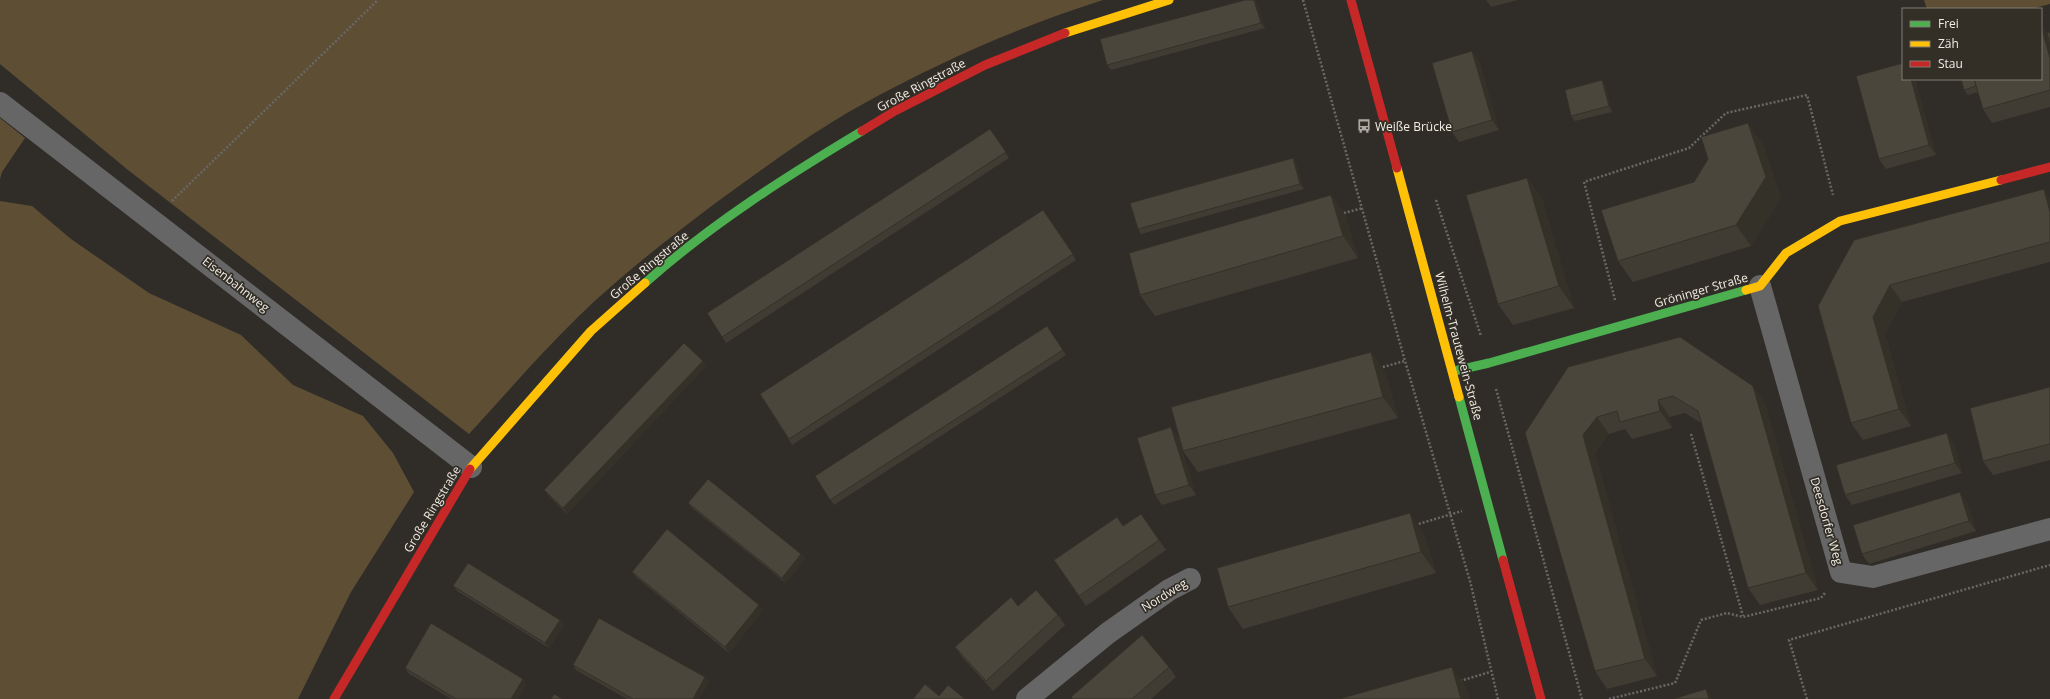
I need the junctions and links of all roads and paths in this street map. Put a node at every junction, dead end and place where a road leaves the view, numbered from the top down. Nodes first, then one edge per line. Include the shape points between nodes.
1 (378, 0) edge
2 (1169, 0) edge
3 (1303, 0) edge
4 (1351, 0) edge
5 (0, 103) edge
6 (2050, 167) edge
7 (1363, 208) junction
8 (1332, 216) edge
9 (153, 220) junction
10 (1840, 221) junction
11 (1760, 286) junction
12 (1621, 325) junction
13 (1405, 361) junction
14 (1375, 369) edge
15 (1454, 371) junction
16 (1691, 434) dead end
17 (470, 467) junction
18 (1489, 502) junction
19 (1451, 514) junction
20 (1408, 526) edge
21 (2050, 529) edge
22 (2050, 565) edge
23 (1841, 572) junction
24 (1190, 579) dead end
25 (1743, 617) junction
26 (1490, 672) junction
27 (1454, 683) edge
28 (334, 699) edge
29 (1027, 699) edge
30 (1498, 699) edge
31 (1541, 699) edge
32 (1609, 699) edge
33 (1807, 699) edge

1 - 9 path
2 - 17 street, Große Ringstraße via 1069,31 985,65 895,111 797,170 681,251 591,332
3 - 7 path
4 - 15 street, Wilhelm-Trautewein-Straße
5 - 9 street, Eisenbahnweg
6 - 10 street, Gröninger Straße
7 - 8 path
7 - 13 path
9 - 17 street, Eisenbahnweg
10 - 11 street, Gröninger Straße via 1786,253
10 - 12 path via 1807,95 1726,114 1689,148 1584,182
11 - 12 street, Gröninger Straße
11 - 23 street, Deesdorfer Weg
12 - 15 street, Gröninger Straße
13 - 14 path
13 - 19 path
15 - 18 street, Wilhelm-Trautewein-Straße
16 - 25 path
17 - 28 street, Große Ringstraße
18 - 19 path
18 - 31 street, Wilhelm-Trautewein-Straße
19 - 20 path
19 - 26 path via 1470,581
21 - 23 street, Deesdorfer Weg via 1873,577
22 - 33 path via 1789,640
23 - 25 path via 1820,598
24 - 29 street, Nordweg via 1169,590 1108,633
25 - 32 path via 1727,613 1701,620 1675,683
26 - 27 path
26 - 30 path

